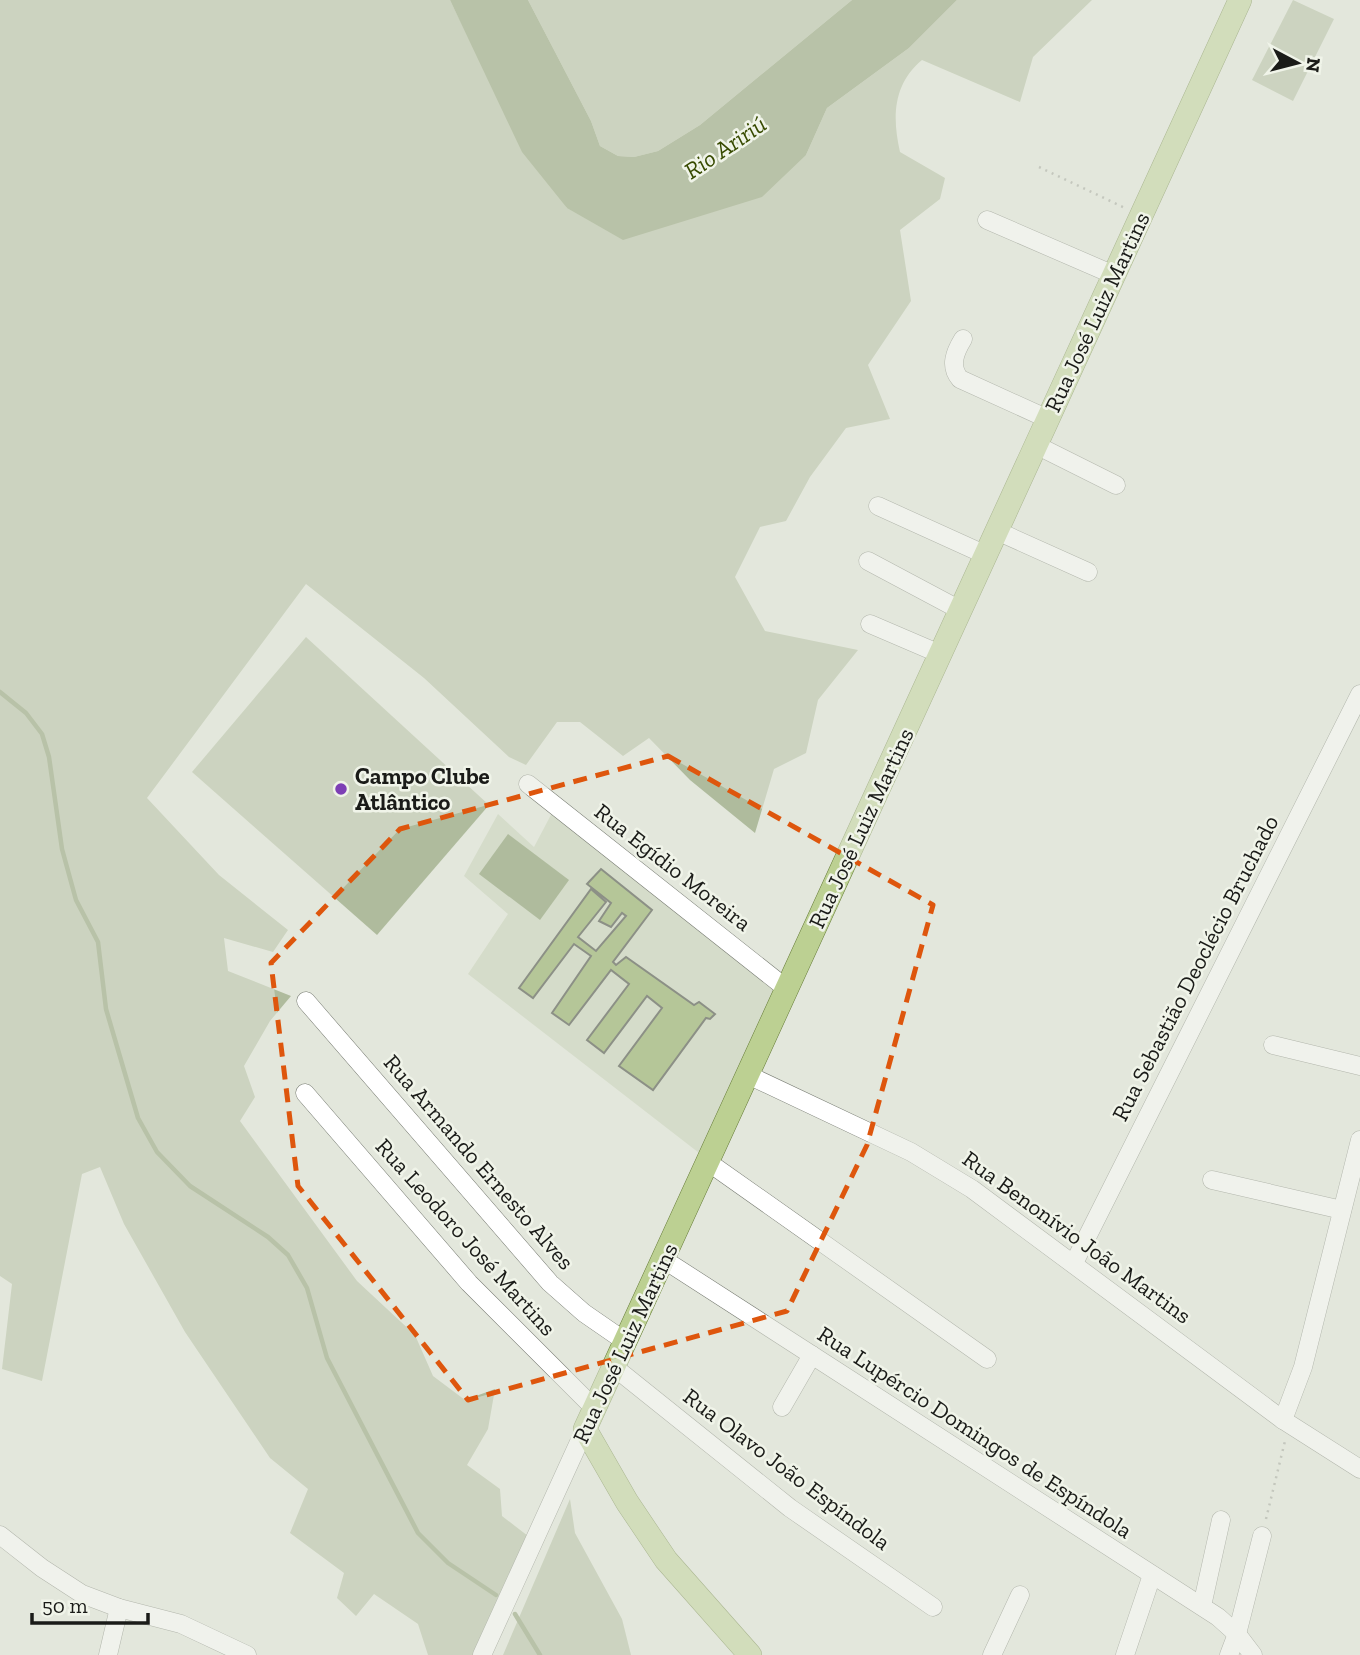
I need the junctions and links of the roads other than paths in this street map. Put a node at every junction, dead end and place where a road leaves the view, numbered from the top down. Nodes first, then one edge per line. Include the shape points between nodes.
1 (1240, 0) edge
2 (987, 220) dead end
3 (1114, 275) junction
4 (963, 339) dead end
5 (1048, 419) junction
6 (1036, 445) junction
7 (1116, 485) dead end
8 (878, 506) dead end
9 (997, 531) junction
10 (986, 555) junction
11 (868, 561) dead end
12 (1088, 572) dead end
13 (960, 610) junction
14 (870, 624) dead end
15 (940, 654) junction
16 (1360, 694) edge
17 (528, 784) dead end
18 (787, 989) junction
19 (306, 1001) dead end
20 (1273, 1045) dead end
21 (1360, 1066) edge
22 (748, 1075) junction
23 (305, 1093) dead end
24 (1360, 1140) edge
25 (708, 1162) junction
26 (1213, 1180) dead end
27 (1342, 1210) junction
28 (663, 1259) junction
29 (1074, 1263) junction
30 (626, 1342) junction
31 (812, 1355) junction
32 (987, 1359) dead end
33 (614, 1367) junction
34 (782, 1407) dead end
35 (590, 1419) junction
36 (1286, 1422) junction
37 (1360, 1469) edge
38 (1221, 1520) dead end
39 (0, 1535) edge
40 (1262, 1536) road end
41 (1152, 1575) junction
42 (1020, 1595) dead end
43 (1202, 1606) junction
44 (933, 1607) dead end
45 (120, 1608) junction
46 (1237, 1634) junction
47 (108, 1655) edge
48 (247, 1655) edge
49 (482, 1655) edge
50 (750, 1655) edge
51 (992, 1655) edge
52 (1125, 1655) edge
53 (1229, 1655) edge
54 (1253, 1655) edge

1 - 3 main road, Rua José Luiz Martins
2 - 3 street
3 - 5 main road, Rua José Luiz Martins
4 - 5 street via 954,360 961,379
5 - 6 main road, Rua José Luiz Martins
6 - 7 street
6 - 9 main road, Rua José Luiz Martins
8 - 10 street
9 - 10 main road, Rua José Luiz Martins
9 - 12 street
10 - 13 main road, Rua José Luiz Martins
11 - 13 street
13 - 15 main road, Rua José Luiz Martins
14 - 15 street
15 - 18 main road, Rua José Luiz Martins
16 - 29 street, Rua Sebastião Deoclécio Bruchado
17 - 18 street, Rua Egídio Moreira
18 - 22 main road, Rua José Luiz Martins
19 - 30 street, Rua Armando Ernesto Alves via 550,1283
20 - 21 street
22 - 25 main road, Rua José Luiz Martins
22 - 29 street, Rua Benonívio João Martins via 941,1169
23 - 35 street, Rua Leodoro José Martins
24 - 27 street
25 - 28 main road, Rua José Luiz Martins
25 - 32 street
26 - 27 street
27 - 36 street
28 - 30 main road, Rua José Luiz Martins
28 - 31 street, Rua Lupércio Domingos de Espíndola
29 - 36 street, Rua Benonívio João Martins
30 - 33 main road, Rua José Luiz Martins
31 - 34 street
31 - 41 street, Rua Lupércio Domingos de Espíndola
33 - 35 main road, Rua José Luiz Martins
33 - 44 street, Rua Olavo João Espíndola via 790,1508
35 - 49 street, Rua José Luiz Martins
35 - 50 main road via 626,1502 666,1560
36 - 37 street, Rua Benonívio João Martins
38 - 43 street
39 - 45 street via 62,1582
40 - 46 street
41 - 43 street, Rua Lupércio Domingos de Espíndola
41 - 52 street
42 - 51 street
43 - 46 street, Rua Lupércio Domingos de Espíndola
45 - 47 street
45 - 48 street via 181,1624
46 - 53 street
46 - 54 street, Rua Lupércio Domingos de Espíndola

